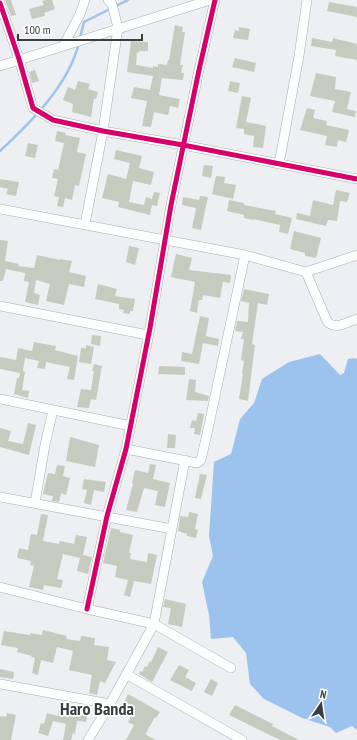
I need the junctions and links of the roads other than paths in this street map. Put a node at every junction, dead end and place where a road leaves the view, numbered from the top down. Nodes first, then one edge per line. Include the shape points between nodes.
1 (86, 0) edge
2 (108, 0) edge
3 (210, 0) edge
4 (216, 0) edge
5 (307, 0) edge
6 (0, 3) edge
7 (118, 28) junction
8 (64, 45) junction
9 (19, 59) junction
10 (0, 66) edge
11 (104, 131) junction
12 (183, 145) junction
13 (278, 164) junction
14 (357, 179) edge
15 (0, 209) edge
16 (85, 224) junction
17 (164, 240) junction
18 (244, 255) junction
19 (357, 255) edge
20 (306, 272) junction
21 (0, 306) edge
22 (357, 319) edge
23 (148, 335) junction
24 (0, 399) edge
25 (53, 410) junction
26 (131, 426) junction
27 (126, 450) junction
28 (185, 460) junction
29 (0, 497) edge
30 (35, 503) junction
31 (107, 516) junction
32 (172, 529) junction
33 (0, 587) edge
34 (87, 609) junction
35 (154, 624) junction
36 (231, 668) dead end
37 (126, 674) junction
38 (0, 684) edge
39 (110, 704) junction
40 (89, 740) edge
41 (242, 740) edge

1 - 8 street
2 - 7 street via 112,4
3 - 7 street
4 - 12 street
5 - 13 street
6 - 9 street
7 - 8 street
7 - 11 street
8 - 9 street
9 - 10 street
9 - 11 street via 33,108 53,120
11 - 12 street
11 - 16 street
12 - 13 street
12 - 17 street
13 - 14 street
15 - 16 street
16 - 17 street
17 - 18 street
17 - 23 street
18 - 20 street
18 - 28 street via 202,457 197,463
19 - 20 street
20 - 22 street via 330,325 335,326
21 - 23 street
23 - 26 street
24 - 25 street
25 - 26 street
25 - 30 street
26 - 27 street
27 - 28 street
27 - 31 street
28 - 32 street
29 - 30 street
30 - 31 street
31 - 32 street
31 - 34 street
32 - 35 street
33 - 34 street
34 - 35 street
35 - 36 street
35 - 37 street
37 - 39 street
37 - 41 street
38 - 39 street
39 - 40 street

